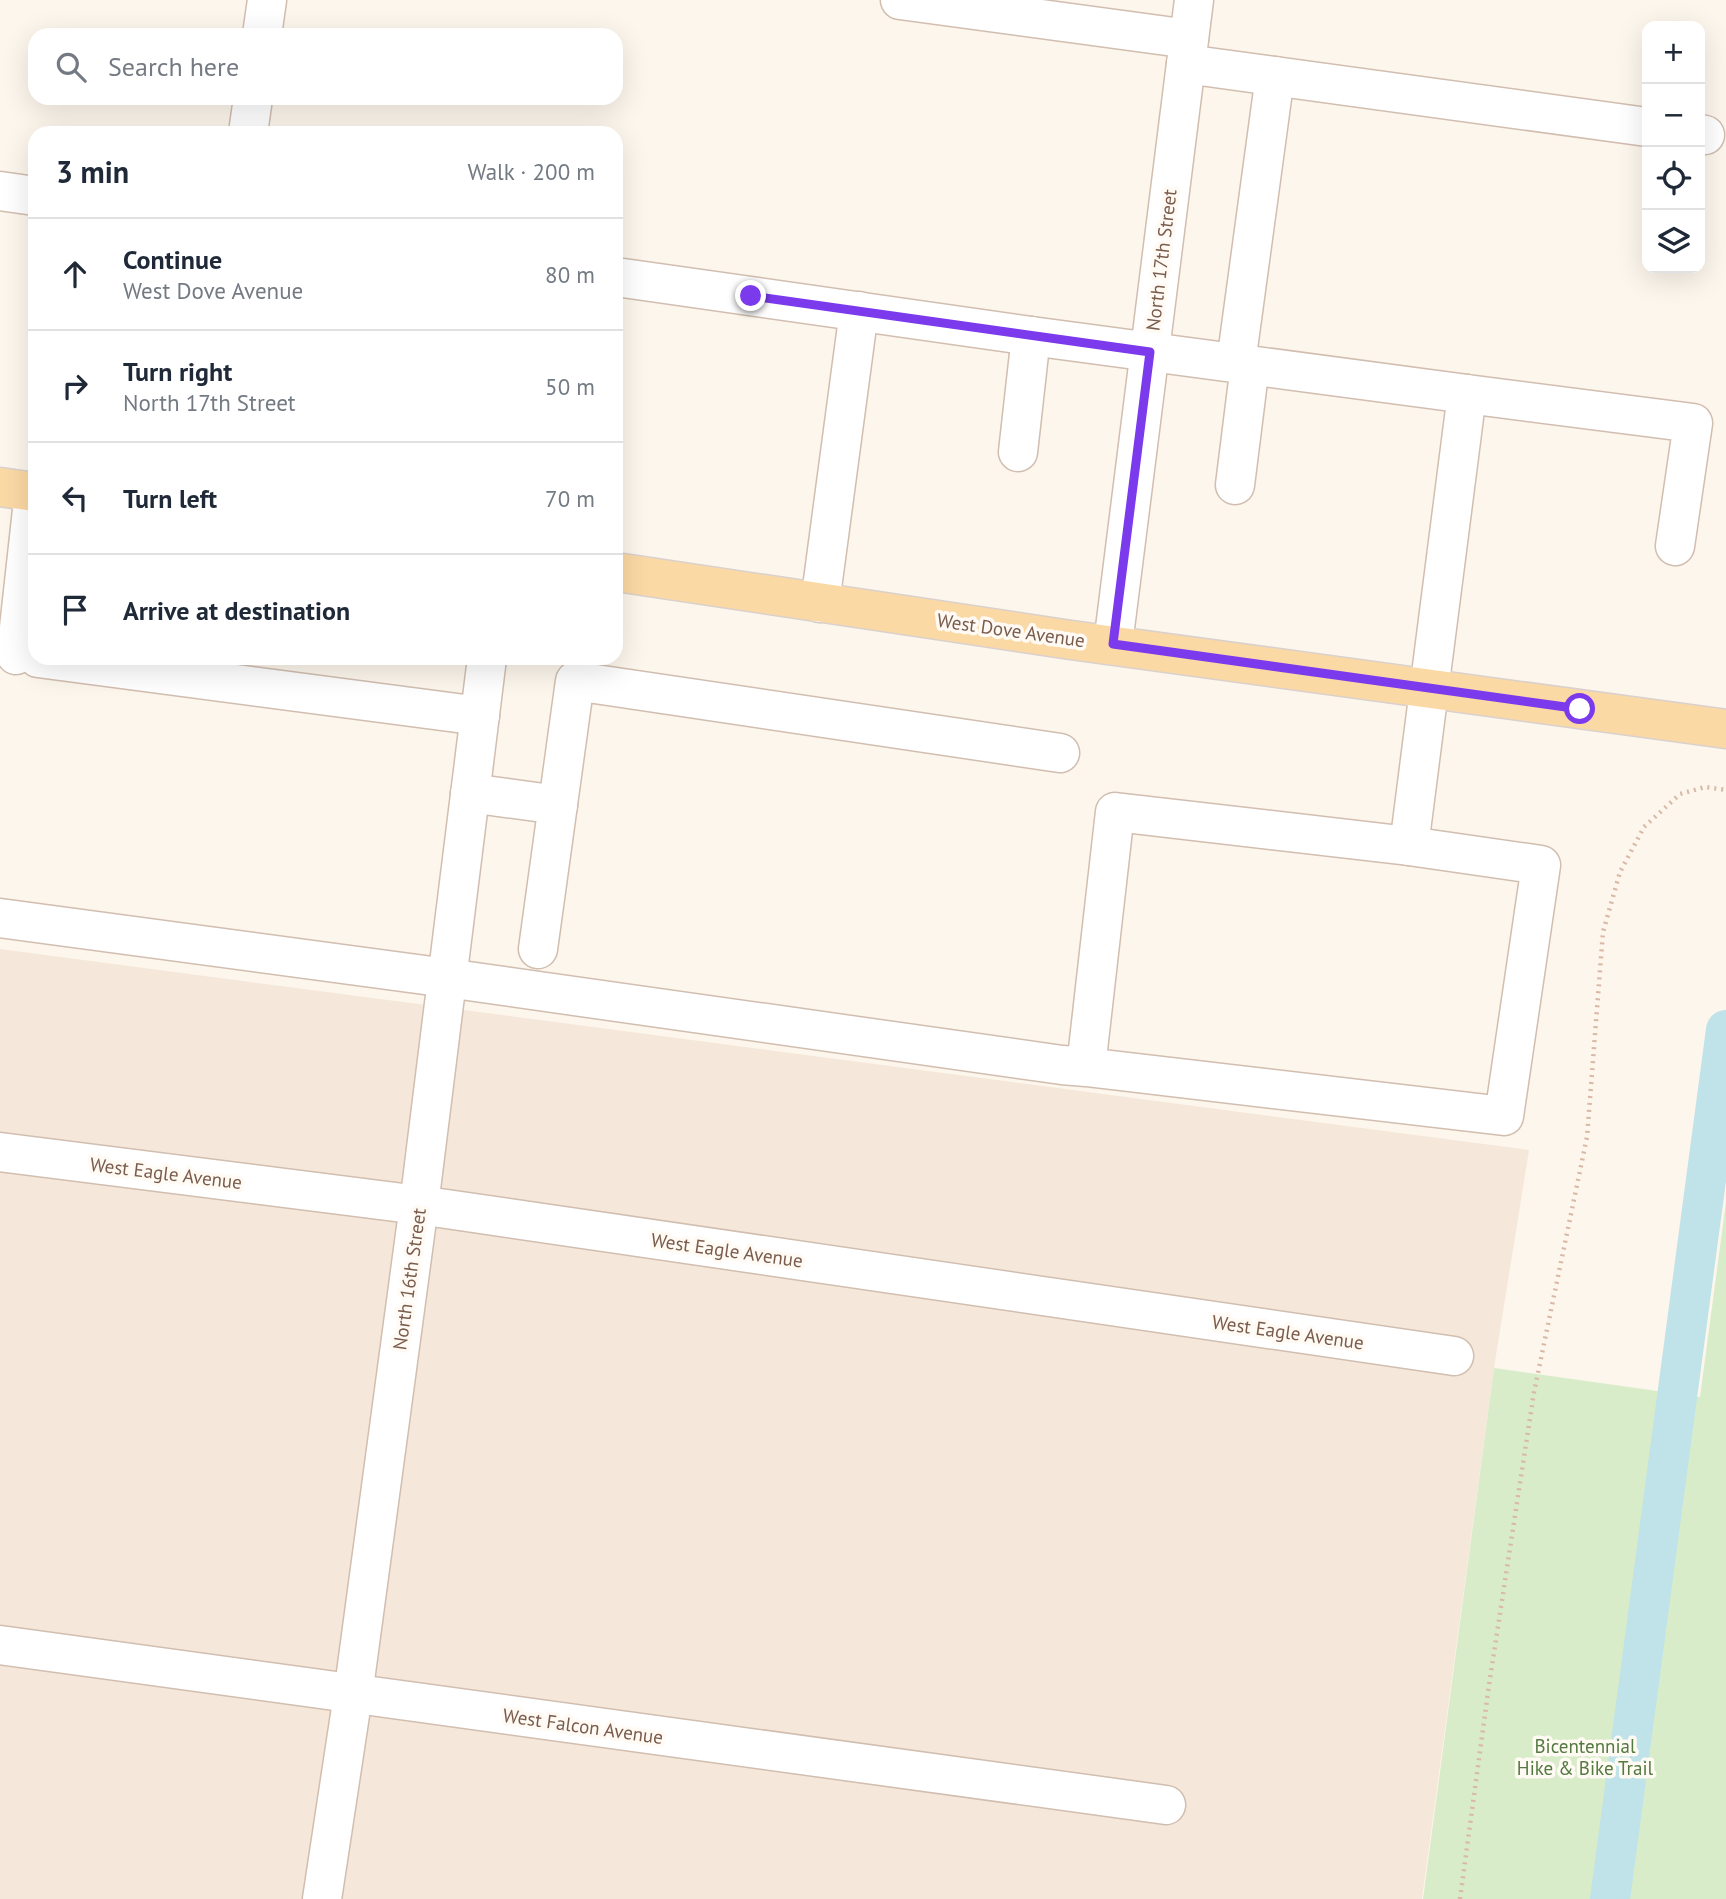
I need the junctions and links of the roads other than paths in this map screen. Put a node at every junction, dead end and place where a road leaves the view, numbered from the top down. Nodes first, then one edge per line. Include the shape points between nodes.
1 (267, 0) edge
2 (900, 0) edge
3 (1194, 0) edge
4 (263, 28) edge
5 (1187, 51) junction
6 (1275, 76) junction
7 (252, 105) edge
8 (249, 126) edge
9 (1642, 126) edge
10 (0, 191) edge
11 (28, 195) edge
12 (623, 278) edge
13 (859, 312) junction
14 (1031, 336) junction
15 (1150, 352) junction
16 (1243, 364) junction
17 (1467, 394) junction
18 (1018, 452) dead end
19 (1236, 485) dead end
20 (23, 490) edge
21 (1675, 546) dead end
22 (623, 573) edge
23 (820, 603) junction
24 (1113, 644) junction
25 (22, 656) edge
26 (91, 665) edge
27 (486, 665) edge
28 (1429, 688) junction
29 (480, 716) junction
30 (1726, 729) edge
31 (1060, 753) dead end
32 (470, 793) junction
33 (558, 805) junction
34 (1409, 846) junction
35 (0, 918) edge
36 (538, 949) dead end
37 (447, 978) junction
38 (1086, 1068) junction
39 (0, 1152) edge
40 (419, 1205) junction
41 (1454, 1356) dead end
42 (0, 1645) edge
43 (353, 1695) junction
44 (1166, 1805) dead end
45 (321, 1899) edge

1 - 4 street
2 - 5 street
3 - 5 street, North 17th Street
5 - 6 street
5 - 15 street, North 17th Street
6 - 9 street
6 - 16 street
7 - 8 street
10 - 11 street
12 - 13 street
13 - 14 street
13 - 23 street
14 - 15 street
14 - 18 street
15 - 16 street
15 - 24 street, North 17th Street
16 - 17 street
16 - 19 street
17 - 21 street via 1693,423
17 - 28 street
20 - 25 street
22 - 23 main road, West Dove Avenue
23 - 24 main road, West Dove Avenue
24 - 28 main road, West Dove Avenue
26 - 29 street
27 - 29 street, North 16th Street
28 - 30 main road, West Dove Avenue
28 - 34 street
29 - 32 street, North 16th Street
31 - 33 street via 575,681
32 - 33 street
32 - 37 street, North 16th Street
33 - 36 street
34 - 38 street via 1115,812
34 - 38 street via 1541,865 1504,1116
35 - 37 street
37 - 38 street
37 - 40 street, North 16th Street
39 - 40 street, West Eagle Avenue
40 - 41 street, West Eagle Avenue
40 - 43 street, North 16th Street
42 - 43 street, West Falcon Avenue
43 - 44 street, West Falcon Avenue
43 - 45 street, North 16th Street

